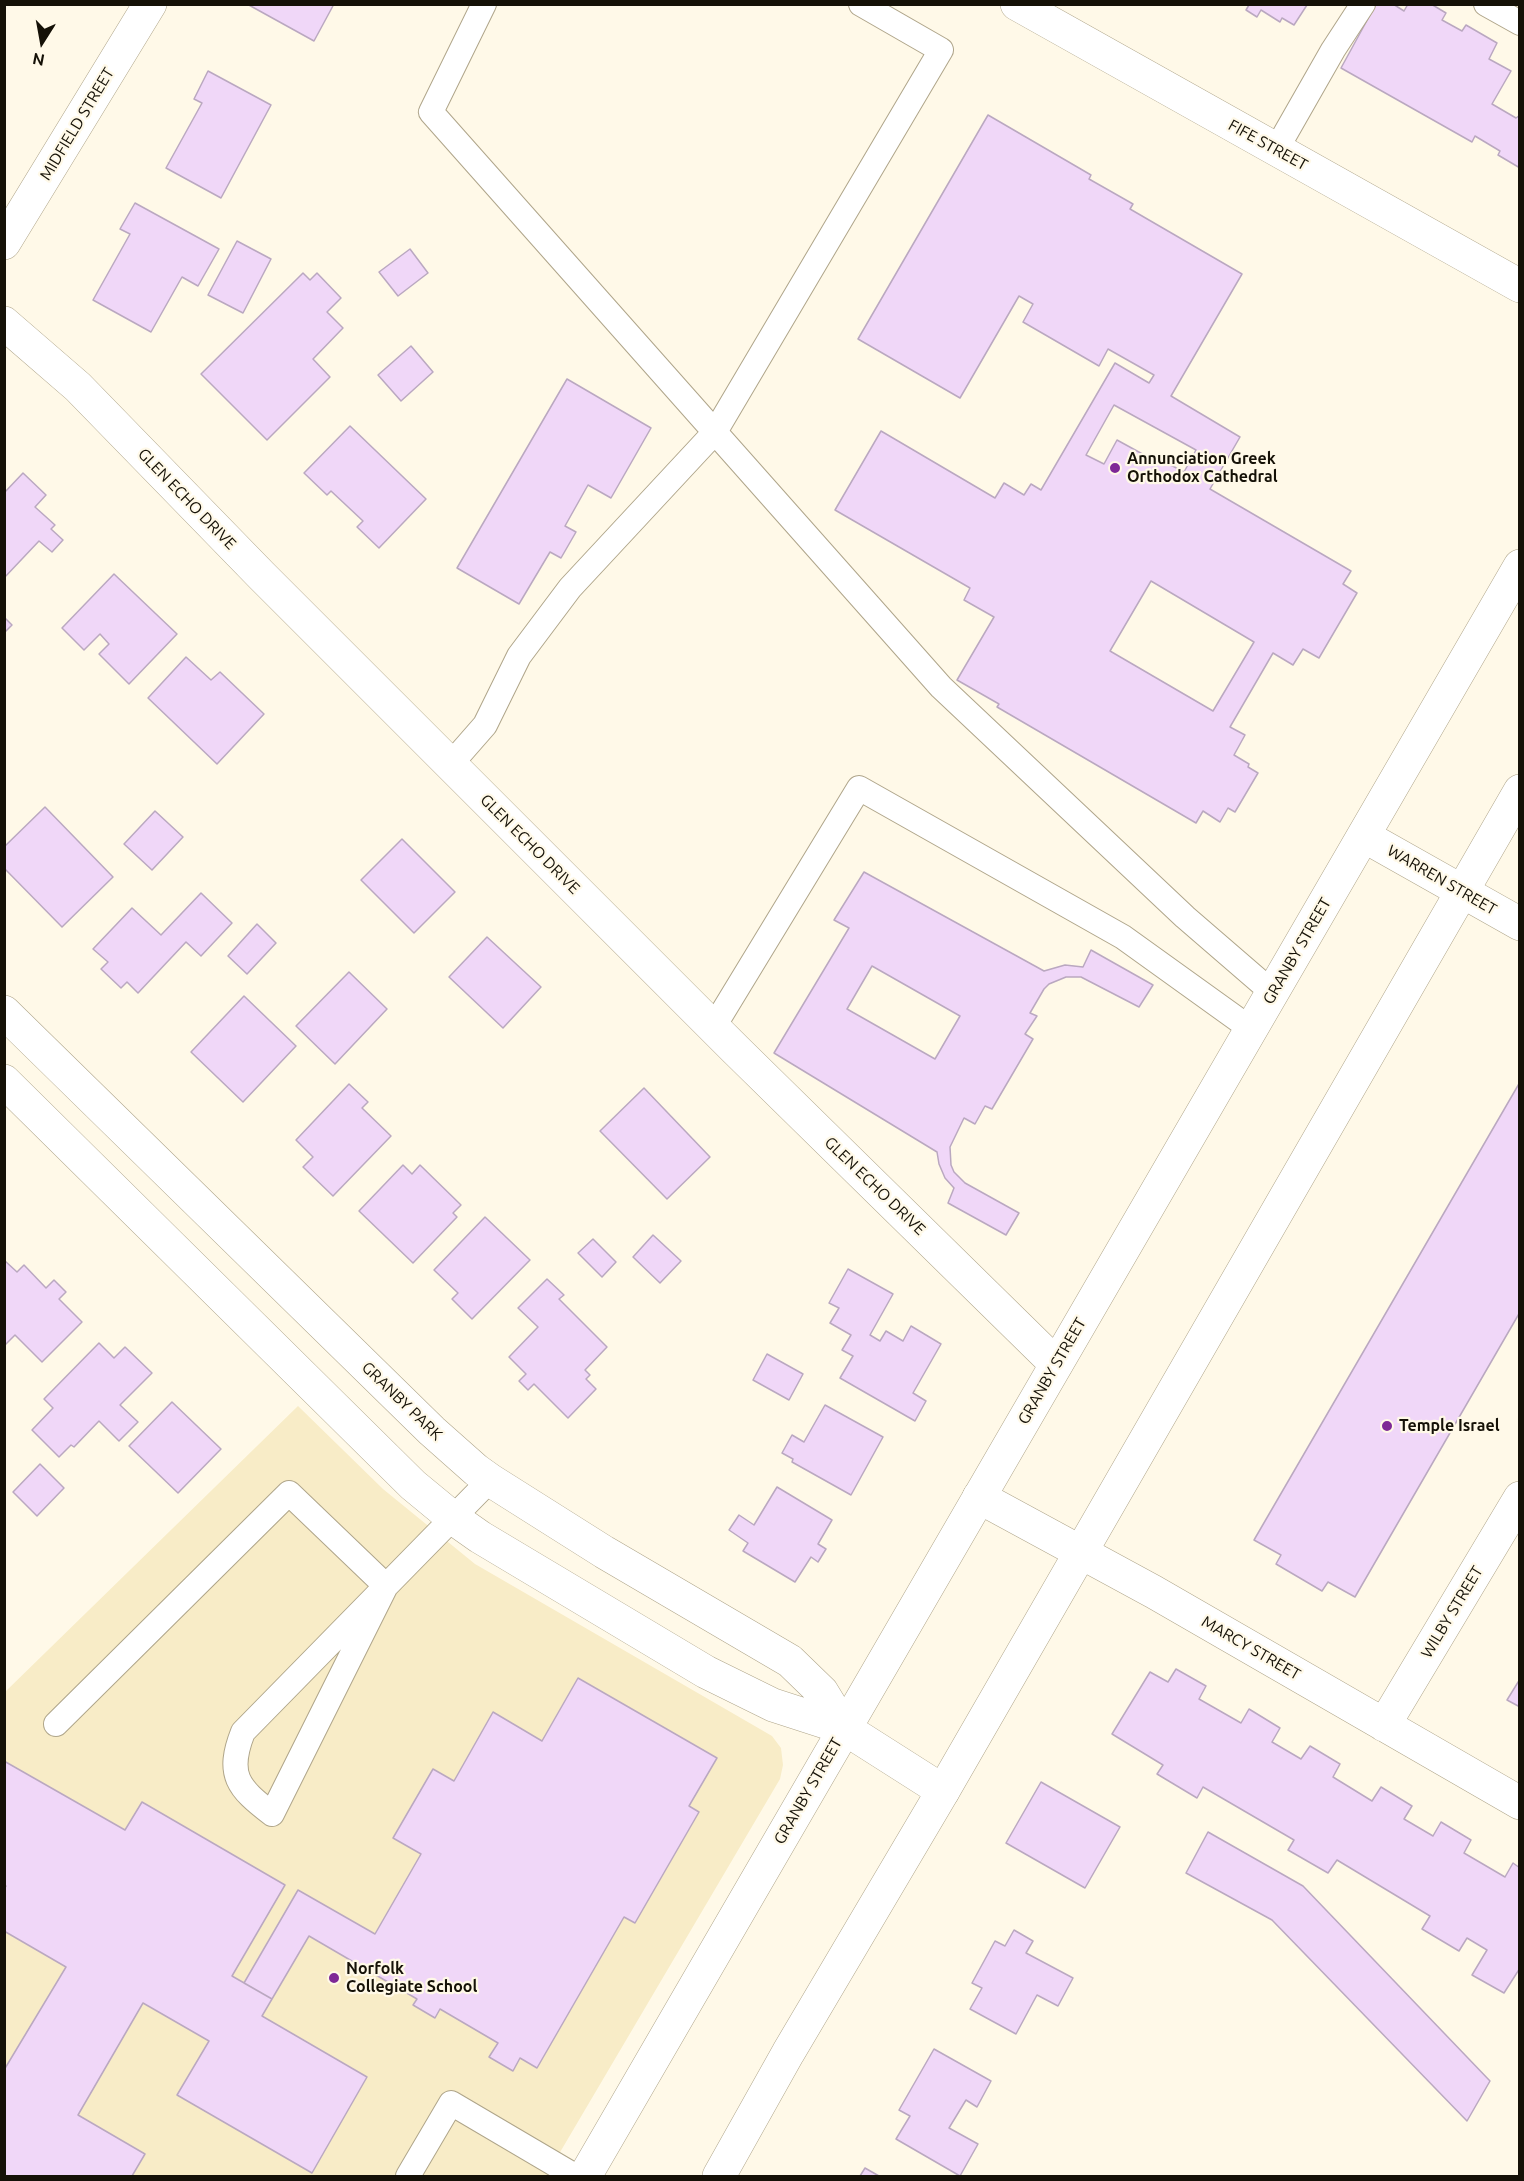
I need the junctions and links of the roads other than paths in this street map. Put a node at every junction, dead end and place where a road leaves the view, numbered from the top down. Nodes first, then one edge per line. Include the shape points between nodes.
1 (150, 4) edge
2 (484, 4) edge
3 (861, 4) edge
4 (1017, 4) edge
5 (1363, 4) edge
6 (1486, 4) edge
7 (1520, 23) edge
8 (1276, 150) junction
9 (8, 231) edge
10 (1520, 286) edge
11 (4, 323) edge
12 (715, 432) junction
13 (1520, 566) edge
14 (450, 765) junction
15 (1520, 791) edge
16 (1364, 836) junction
17 (1461, 891) junction
18 (1520, 924) edge
19 (1273, 993) junction
20 (4, 1012) edge
21 (713, 1028) junction
22 (1251, 1029) junction
23 (4, 1081) edge
24 (1056, 1364) junction
25 (490, 1480) junction
26 (980, 1497) junction
27 (1520, 1498) edge
28 (453, 1518) junction
29 (1080, 1552) junction
30 (386, 1586) junction
31 (56, 1724) dead end
32 (1384, 1725) junction
33 (844, 1728) junction
34 (943, 1791) junction
35 (1520, 1803) edge
36 (408, 2176) edge
37 (575, 2176) edge
38 (585, 2176) edge
39 (718, 2176) edge

1 - 9 street, MIDFIELD STREET
2 - 12 lane via 431,112
3 - 12 lane via 940,50
4 - 8 street, FIFE STREET
5 - 8 lane
6 - 7 lane
8 - 10 street, FIFE STREET
11 - 14 street, GLEN ECHO DRIVE via 78,387
12 - 14 lane via 570,588 519,656 485,724
12 - 19 lane via 941,687 1185,917
13 - 16 street, GRANBY STREET
14 - 21 street, GLEN ECHO DRIVE
15 - 17 street
16 - 17 street, WARREN STREET
16 - 19 street, GRANBY STREET
17 - 18 street, WARREN STREET
17 - 29 street
19 - 22 street, GRANBY STREET
20 - 25 street, GRANBY PARK via 432,1431
21 - 22 lane via 859,788 1123,937
21 - 24 street, GLEN ECHO DRIVE
22 - 24 street, GRANBY STREET
23 - 28 street, GRANBY PARK via 413,1485
24 - 26 street, GRANBY STREET
25 - 28 lane
25 - 33 street, GRANBY PARK via 790,1661 822,1692
26 - 29 street, MARCY STREET
26 - 33 street, GRANBY STREET
27 - 32 street, WILBY STREET
28 - 30 lane
28 - 33 street, GRANBY PARK via 706,1672 774,1705
29 - 32 street, MARCY STREET
29 - 34 street
30 - 30 lane via 243,1732 235,1753 236,1775 247,1795 272,1814
30 - 31 lane via 289,1493
32 - 35 street, MARCY STREET
33 - 34 street, GRANBY PARK
33 - 38 street, GRANBY STREET
34 - 39 street
36 - 37 lane via 451,2103

